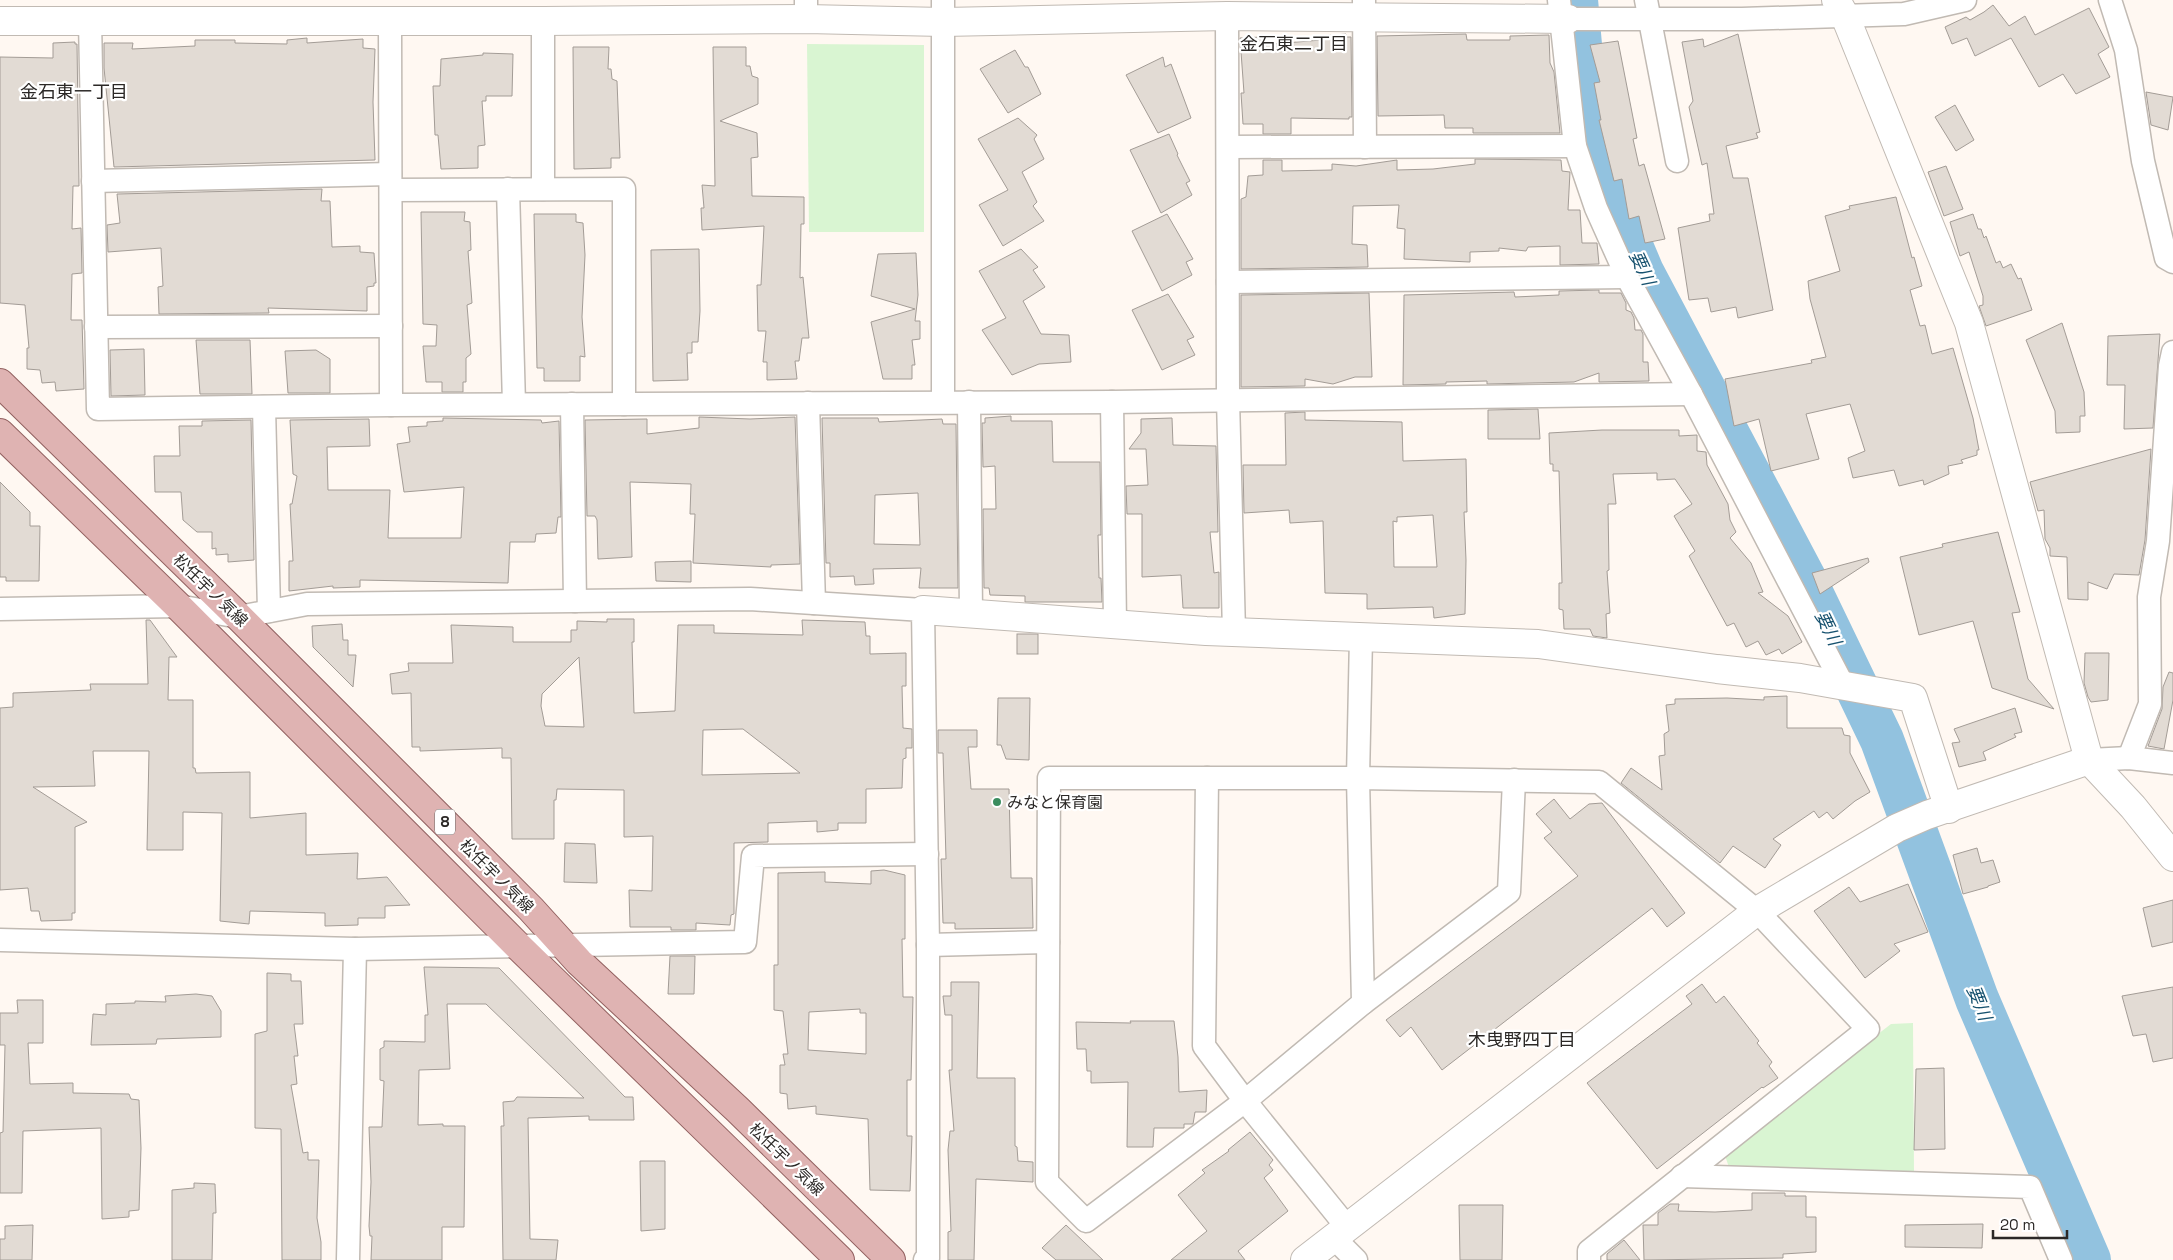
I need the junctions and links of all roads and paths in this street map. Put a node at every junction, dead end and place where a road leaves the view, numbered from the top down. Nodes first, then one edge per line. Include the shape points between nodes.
1 (1965, 0) edge
2 (2110, 0) edge
3 (1364, 8) edge
4 (1840, 8) edge
5 (806, 9) edge
6 (1648, 10) edge
7 (943, 11) edge
8 (1568, 14) edge
9 (1227, 16) junction
10 (0, 21) edge
11 (90, 21) junction
12 (390, 21) junction
13 (543, 21) junction
14 (1365, 146) junction
15 (1575, 146) junction
16 (1228, 147) junction
17 (1677, 162) dead end
18 (93, 180) junction
19 (390, 182) junction
20 (508, 189) junction
21 (543, 189) junction
22 (2173, 262) edge
23 (1627, 277) junction
24 (1228, 282) junction
25 (391, 326) junction
26 (96, 327) junction
27 (2173, 352) edge
28 (0, 383) edge
29 (1691, 394) junction
30 (1228, 400) junction
31 (943, 402) junction
32 (969, 402) junction
33 (1112, 402) junction
34 (808, 403) junction
35 (514, 404) junction
36 (572, 404) junction
37 (624, 404) junction
38 (391, 405) junction
39 (264, 407) junction
40 (0, 433) edge
41 (574, 601) junction
42 (814, 603) junction
43 (178, 606) junction
44 (0, 609) edge
45 (923, 610) junction
46 (269, 611) junction
47 (972, 614) junction
48 (239, 617) junction
49 (1115, 624) junction
50 (1234, 632) junction
51 (1361, 637) junction
52 (1854, 687) junction
53 (2129, 758) junction
54 (2089, 760) junction
55 (2173, 763) edge
56 (1207, 778) junction
57 (1358, 778) junction
58 (1514, 780) junction
59 (1938, 812) junction
60 (927, 854) junction
61 (2173, 857) edge
62 (1757, 911) junction
63 (0, 940) edge
64 (1048, 942) junction
65 (928, 945) junction
66 (518, 946) junction
67 (566, 947) junction
68 (355, 949) junction
69 (1363, 1003) junction
70 (1245, 1101) junction
71 (1682, 1176) junction
72 (1340, 1232) junction
73 (348, 1260) edge
74 (840, 1260) edge
75 (891, 1260) edge
76 (925, 1260) edge
77 (1305, 1260) edge
78 (1356, 1260) edge
79 (1589, 1260) edge
80 (2061, 1260) edge

1 - 4 street via 1904,14
2 - 22 street via 2126,50 2143,160 2166,258
3 - 8 street
3 - 9 street
3 - 14 street
4 - 6 street via 1742,19
4 - 54 street via 1969,323
5 - 7 street
5 - 13 street
6 - 8 street
6 - 17 street
7 - 9 street
7 - 31 street
8 - 15 street
9 - 16 street
10 - 11 street
11 - 12 street
11 - 18 street
12 - 13 street
12 - 19 street
13 - 21 street
14 - 15 street
14 - 16 street
15 - 23 street via 1596,208
16 - 24 street
18 - 19 street
18 - 26 street
19 - 20 street
19 - 25 street
20 - 21 street
20 - 35 street
21 - 37 street via 624,189
23 - 24 street
23 - 29 street
24 - 30 street
25 - 26 street
25 - 38 street
26 - 39 street via 98,409
27 - 53 street via 2158,540 2149,597 2150,704
28 - 48 main road, 松任宇ノ気線 / 8
29 - 30 street
29 - 52 street
30 - 33 street
30 - 50 street
31 - 32 street
31 - 34 street
32 - 33 street
32 - 47 street
33 - 49 street
34 - 37 street
34 - 42 street
35 - 36 street
35 - 38 street
36 - 37 street
36 - 41 street
38 - 39 street
39 - 46 street
40 - 43 main road, 8
41 - 42 street via 750,599
41 - 46 street via 307,604
42 - 45 street
43 - 44 street
43 - 48 street
43 - 66 main road, 8
45 - 47 street
45 - 60 street
46 - 48 street
47 - 49 street
48 - 67 main road, 松任宇ノ気線 / 8 via 531,908
49 - 50 street
50 - 51 street
51 - 52 street via 1538,644
51 - 57 street
52 - 59 street via 1913,698
53 - 54 street
53 - 55 street
54 - 59 street
54 - 61 street
56 - 57 street
56 - 64 street via 1049,778
56 - 70 street via 1204,1046
57 - 58 street
57 - 69 street
58 - 62 street via 1599,782
58 - 69 street via 1509,892
59 - 62 street via 1897,828
60 - 65 street
60 - 67 street via 753,856 745,942
62 - 71 street via 1868,1029
62 - 72 street
63 - 68 street
64 - 65 street
64 - 70 street via 1047,1182 1086,1221
65 - 76 street via 928,1258
66 - 67 street
66 - 68 street
66 - 74 main road, 8
67 - 75 main road, 松任宇ノ気線 / 8
68 - 73 street
69 - 70 street
70 - 72 street
71 - 79 street via 1589,1251
71 - 80 street via 2030,1187
72 - 77 street
72 - 78 street

